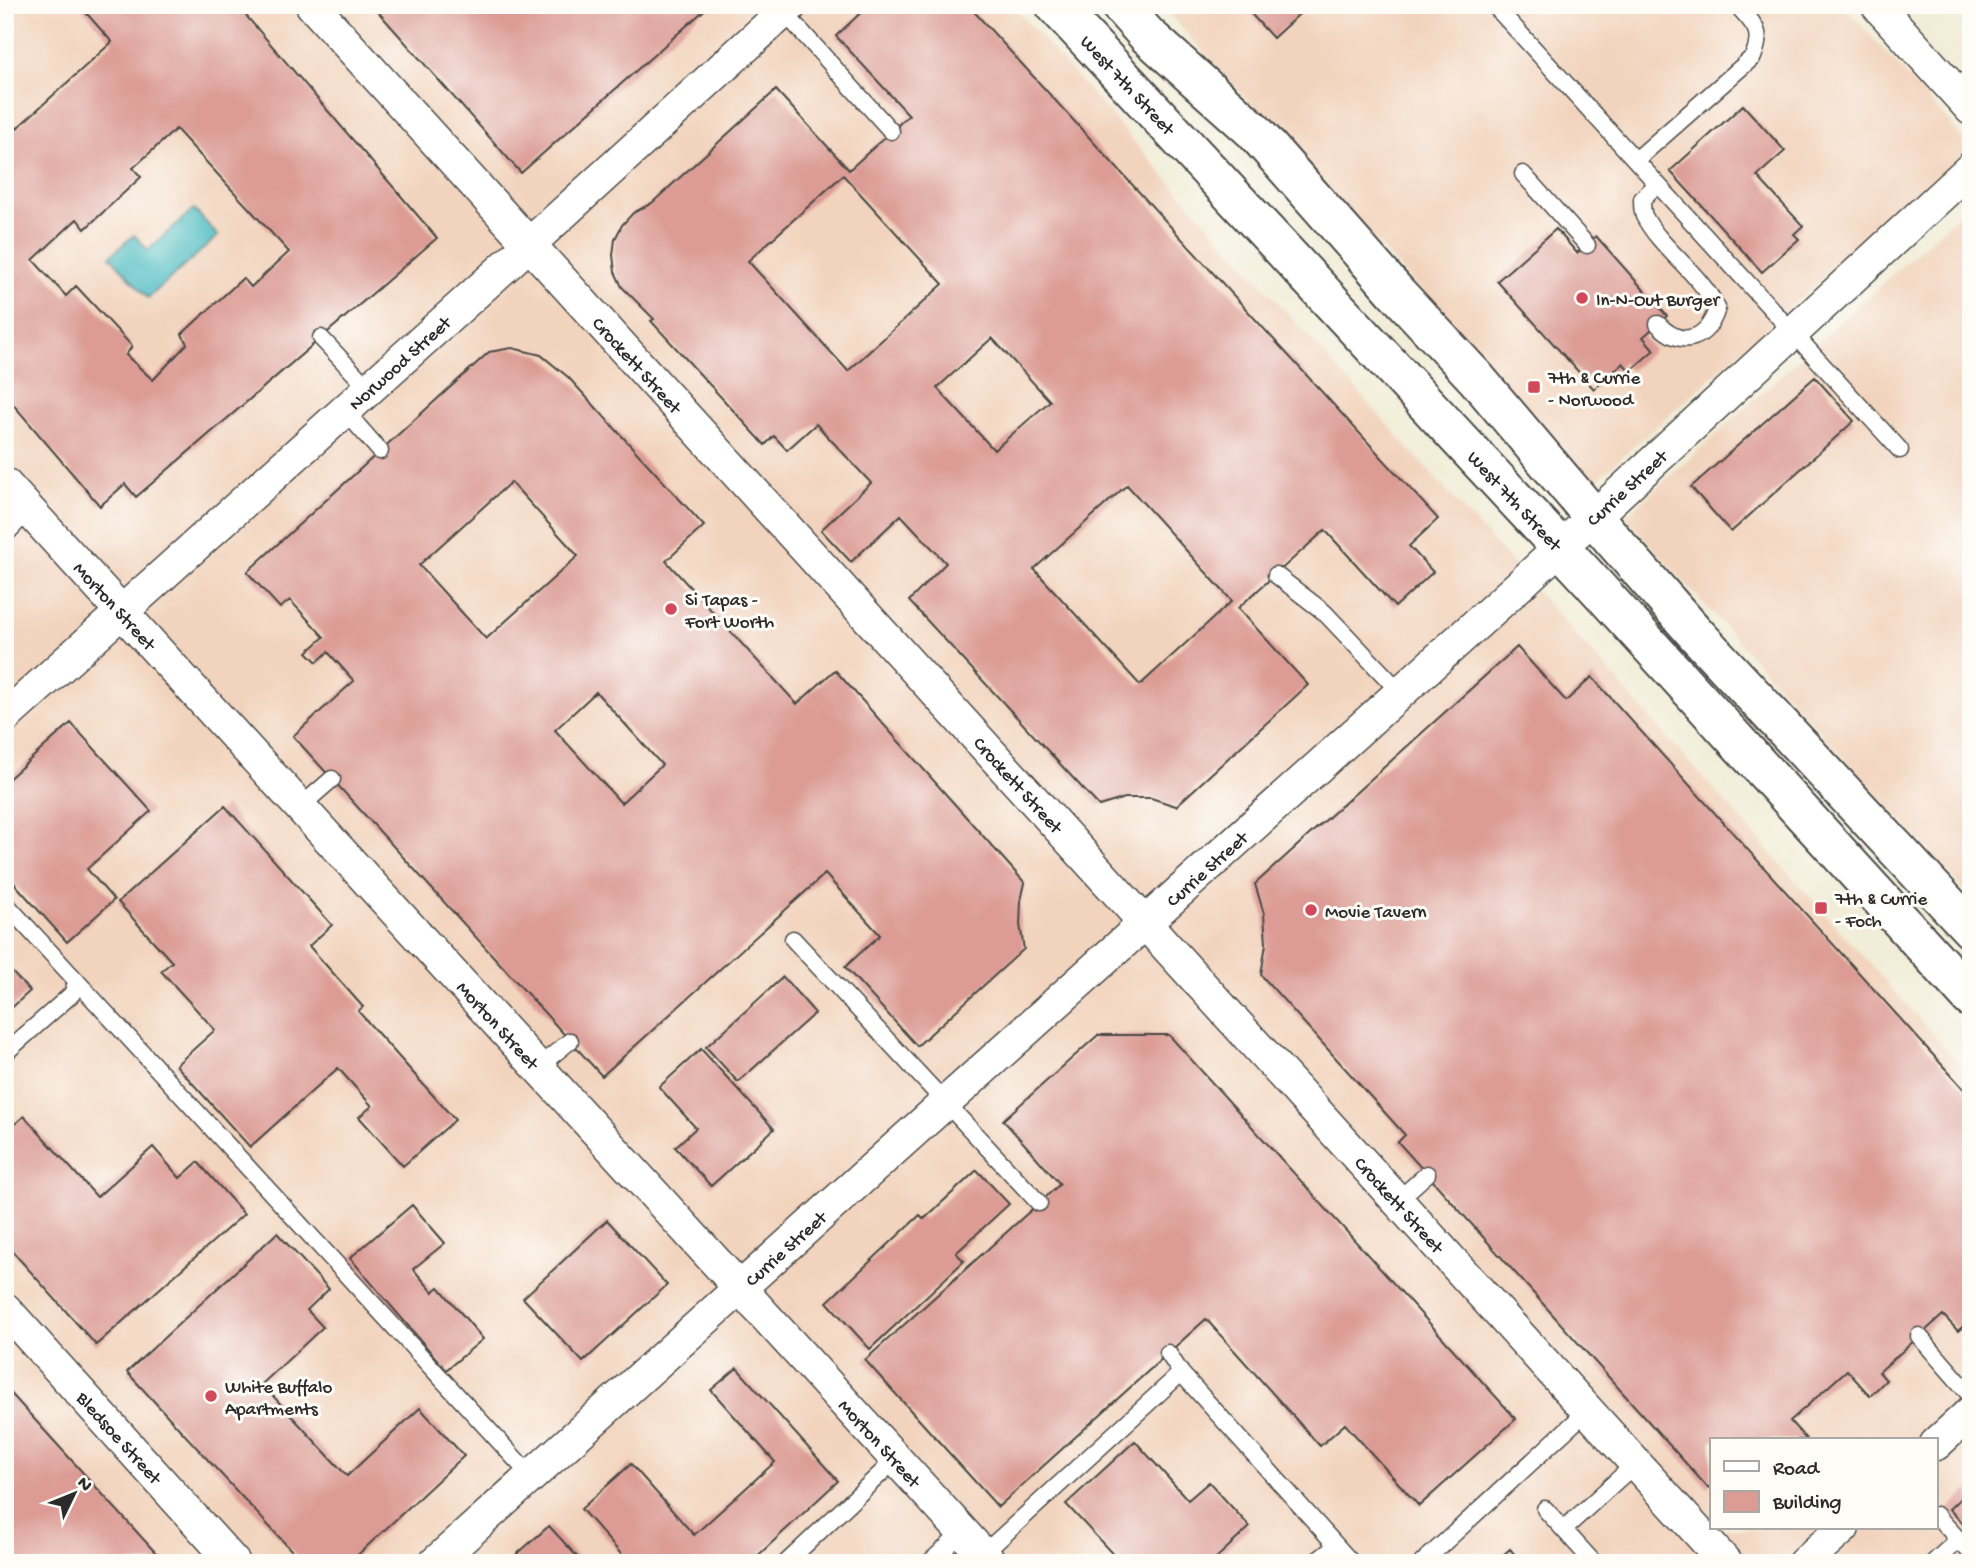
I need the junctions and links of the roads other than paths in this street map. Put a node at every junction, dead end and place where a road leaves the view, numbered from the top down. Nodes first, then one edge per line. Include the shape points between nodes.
1 (312, 5) edge
2 (1055, 5) edge
3 (1120, 5) edge
4 (1494, 5) edge
5 (1737, 5) edge
6 (1877, 5) edge
7 (788, 9) edge
8 (1971, 109) edge
9 (891, 131) dead end
10 (1636, 160) junction
11 (1971, 168) edge
12 (1523, 174) dead end
13 (1657, 184) junction
14 (530, 245) junction
15 (1587, 245) dead end
16 (1658, 324) dead end
17 (1794, 333) junction
18 (321, 338) dead end
19 (369, 390) junction
20 (345, 411) junction
21 (1900, 450) dead end
22 (380, 451) dead end
23 (5, 484) edge
24 (29, 510) junction
25 (1594, 517) junction
26 (5, 535) edge
27 (1561, 548) junction
28 (1276, 575) dead end
29 (121, 612) junction
30 (1401, 694) junction
31 (5, 717) edge
32 (332, 779) dead end
33 (300, 807) junction
34 (5, 903) edge
35 (1146, 923) junction
36 (1971, 929) edge
37 (793, 939) dead end
38 (76, 981) junction
39 (1971, 998) edge
40 (570, 1041) dead end
41 (5, 1053) edge
42 (538, 1067) junction
43 (945, 1103) junction
44 (1427, 1174) dead end
45 (1398, 1200) junction
46 (1039, 1203) dead end
47 (741, 1287) junction
48 (5, 1309) edge
49 (1919, 1336) dead end
50 (1168, 1353) dead end
51 (1181, 1373) junction
52 (1971, 1396) edge
53 (1588, 1410) junction
54 (1971, 1412) edge
55 (1938, 1442) edge
56 (896, 1459) junction
57 (1636, 1463) junction
58 (531, 1476) junction
59 (1545, 1508) dead end
60 (1938, 1517) edge
61 (1564, 1529) junction
62 (1841, 1530) edge
63 (1959, 1539) junction
64 (1336, 1546) junction
65 (979, 1550) edge
66 (1971, 1553) edge
67 (234, 1563) edge
68 (435, 1563) edge
69 (786, 1563) edge
70 (929, 1563) edge
71 (1314, 1563) edge
72 (1352, 1563) edge
73 (1422, 1563) edge
74 (1594, 1563) edge
75 (1726, 1563) edge
76 (1804, 1563) edge
77 (1933, 1563) edge

1 - 14 street, Crockett Street
2 - 27 main road, West 7th Street
3 - 25 main road via 1254,131
4 - 10 lane
5 - 10 lane via 1757,27 1759,43 1753,57
6 - 8 street
7 - 9 lane
7 - 14 street, Norwood Street
10 - 13 lane
11 - 17 street, Currie Street
12 - 15 lane
13 - 16 lane via 1642,199 1642,213 1710,293 1717,308 1713,321 1700,335 1684,340
13 - 17 lane
14 - 19 street, Norwood Street
14 - 35 street, Crockett Street
17 - 21 lane
17 - 25 street, Currie Street
18 - 19 lane
19 - 20 street, Norwood Street
20 - 22 lane
20 - 29 street, Norwood Street
23 - 24 street, Morton Street
24 - 26 lane
24 - 29 street, Morton Street
25 - 27 street, Currie Street
25 - 36 main road via 1696,634
27 - 30 street, Currie Street
27 - 39 main road, West 7th Street
28 - 30 lane via 1324,612
29 - 31 street, Norwood Street
29 - 33 street, Morton Street
30 - 35 street, Currie Street
32 - 33 lane
33 - 42 street, Morton Street
34 - 38 lane
35 - 43 street, Currie Street
35 - 45 street, Crockett Street
37 - 43 lane
38 - 41 lane via 72,994
38 - 58 lane
40 - 42 lane
42 - 47 street, Morton Street
43 - 46 lane
43 - 47 street, Currie Street
44 - 45 lane
45 - 53 street, Crockett Street
47 - 56 street, Morton Street
47 - 58 street, Currie Street
48 - 67 street, Bledsoe Street
49 - 52 lane
50 - 51 lane
51 - 64 lane
51 - 65 lane
53 - 57 street, Crockett Street
53 - 73 lane
54 - 55 street
56 - 65 street, Morton Street
56 - 69 lane
57 - 61 lane
57 - 75 street, Crockett Street
58 - 68 street, Currie Street
59 - 61 lane
60 - 63 lane
61 - 74 lane
62 - 76 street
63 - 66 lane
63 - 77 lane
64 - 71 lane
64 - 72 lane
65 - 70 lane

